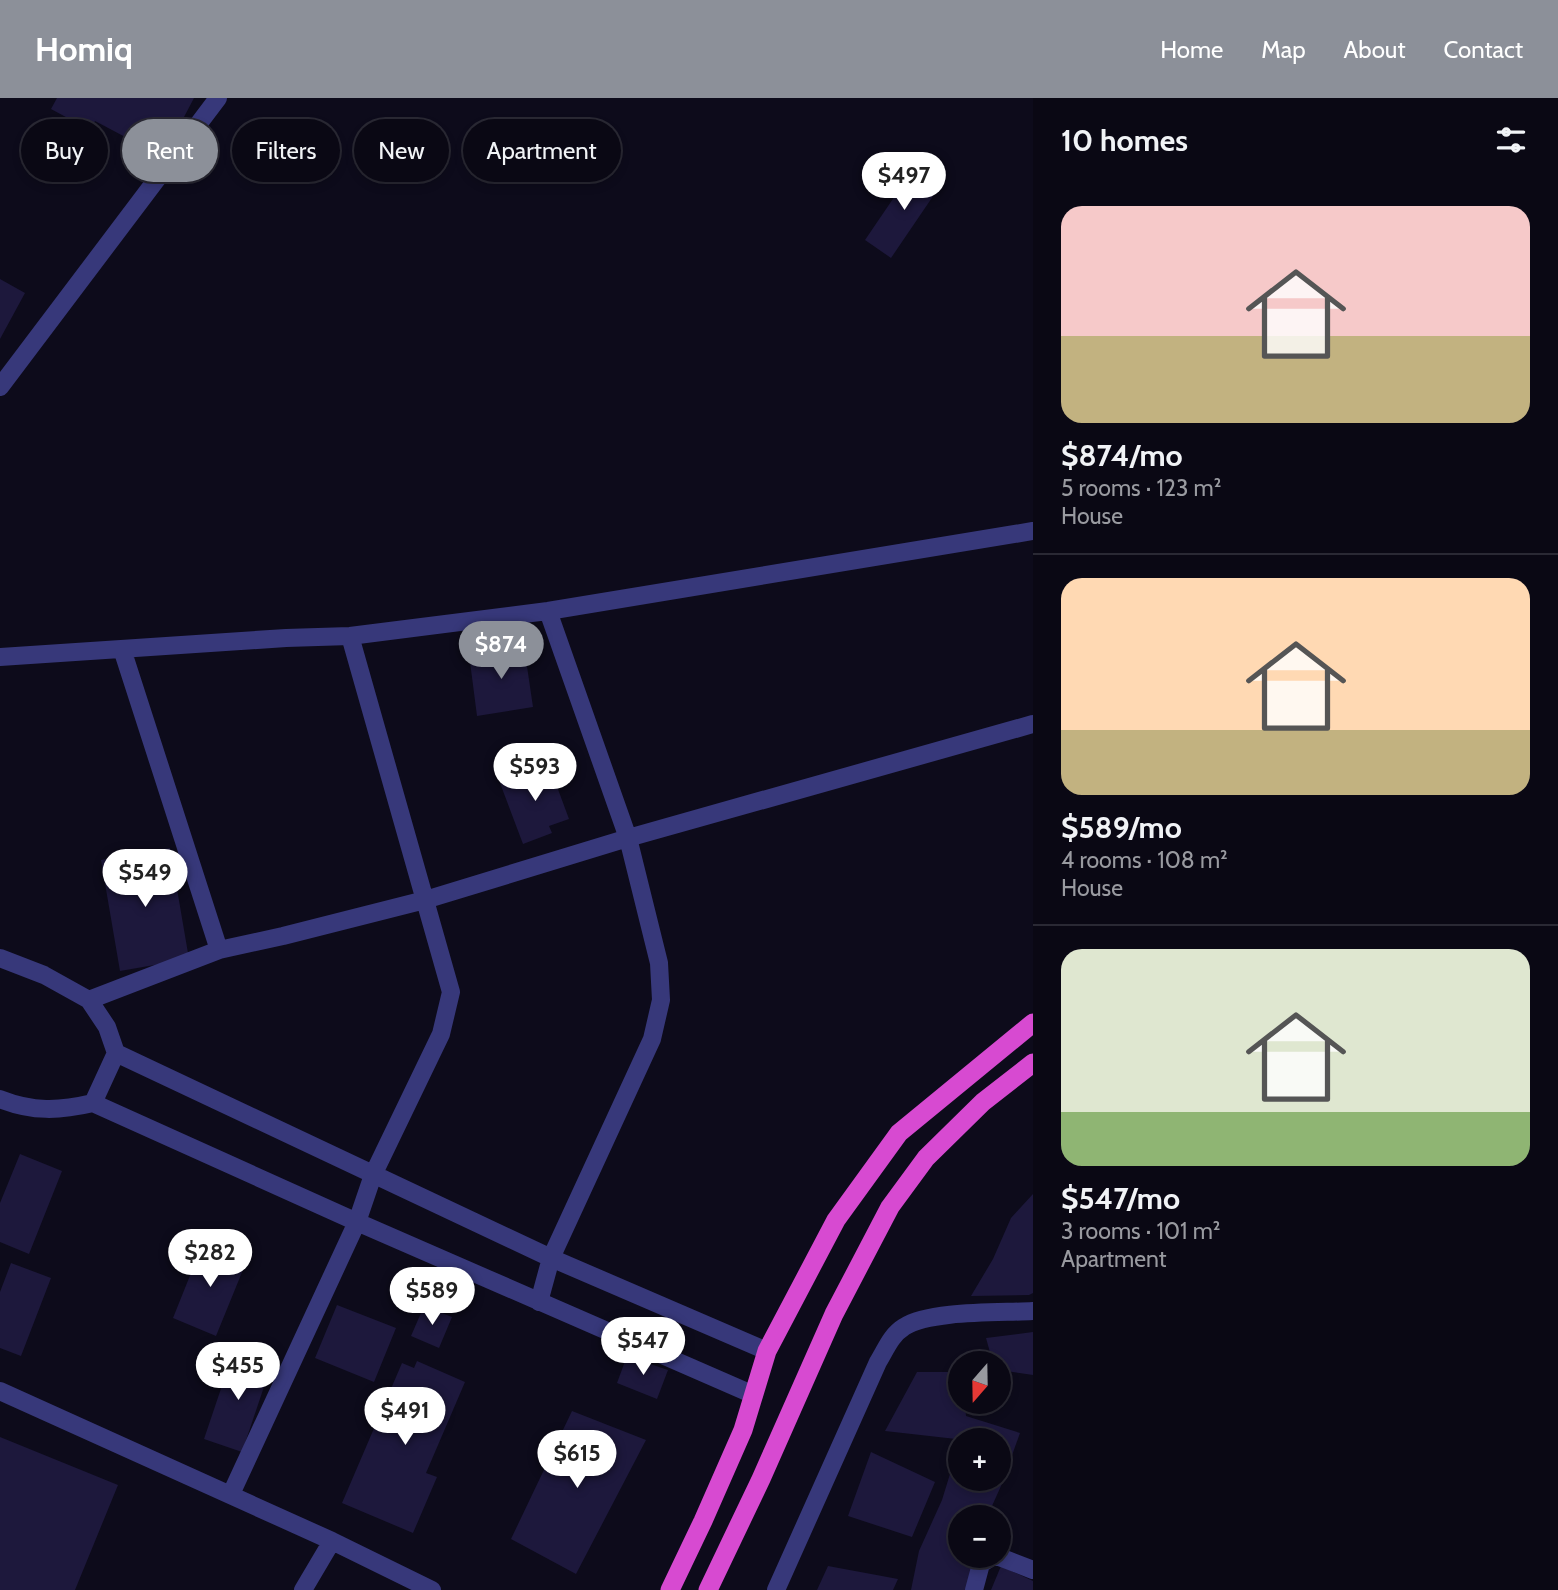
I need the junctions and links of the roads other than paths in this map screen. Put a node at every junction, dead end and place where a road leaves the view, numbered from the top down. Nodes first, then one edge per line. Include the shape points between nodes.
1 (218, 98) edge
2 (0, 387) edge
3 (1033, 531) edge
4 (548, 611) junction
5 (350, 636) junction
6 (122, 649) junction
7 (0, 657) edge
8 (1033, 723) edge
9 (628, 838) junction
10 (425, 900) junction
11 (219, 950) junction
12 (0, 958) edge
13 (89, 1000) junction
14 (1033, 1023) edge
15 (116, 1053) junction
16 (1033, 1063) edge
17 (0, 1098) edge
18 (93, 1102) junction
19 (373, 1175) junction
20 (357, 1222) junction
21 (551, 1258) junction
22 (539, 1301) junction
23 (1033, 1311) edge
24 (767, 1352) junction
25 (0, 1391) edge
26 (754, 1395) junction
27 (231, 1494) junction
28 (332, 1541) junction
29 (1011, 1562) edge
30 (980, 1568) edge
31 (1033, 1570) edge
32 (303, 1590) edge
33 (432, 1590) edge
34 (670, 1590) edge
35 (708, 1590) edge
36 (776, 1590) edge
37 (974, 1590) edge

1 - 2 street
3 - 4 street
4 - 5 street
4 - 9 street
5 - 6 street
5 - 10 street
6 - 7 street
6 - 11 street
8 - 9 street
9 - 10 street
9 - 21 street via 659,963 661,1000 652,1039
10 - 11 street
10 - 19 street via 449,980 449,1007 441,1034
11 - 13 street
12 - 13 street
13 - 15 street via 107,1027
14 - 24 highway via 899,1133 836,1220
15 - 18 street
15 - 19 street
16 - 35 highway via 983,1102 926,1158 890,1207 834,1314
17 - 18 street via 37,1109 66,1109
18 - 20 street
19 - 20 street
19 - 21 street
20 - 22 street
20 - 27 street
21 - 22 street
21 - 24 street
22 - 26 street
23 - 36 street via 927,1317 892,1337
24 - 26 highway
25 - 27 street
26 - 34 highway via 743,1430
27 - 28 street
28 - 32 street
28 - 33 street
29 - 31 street
30 - 37 street

